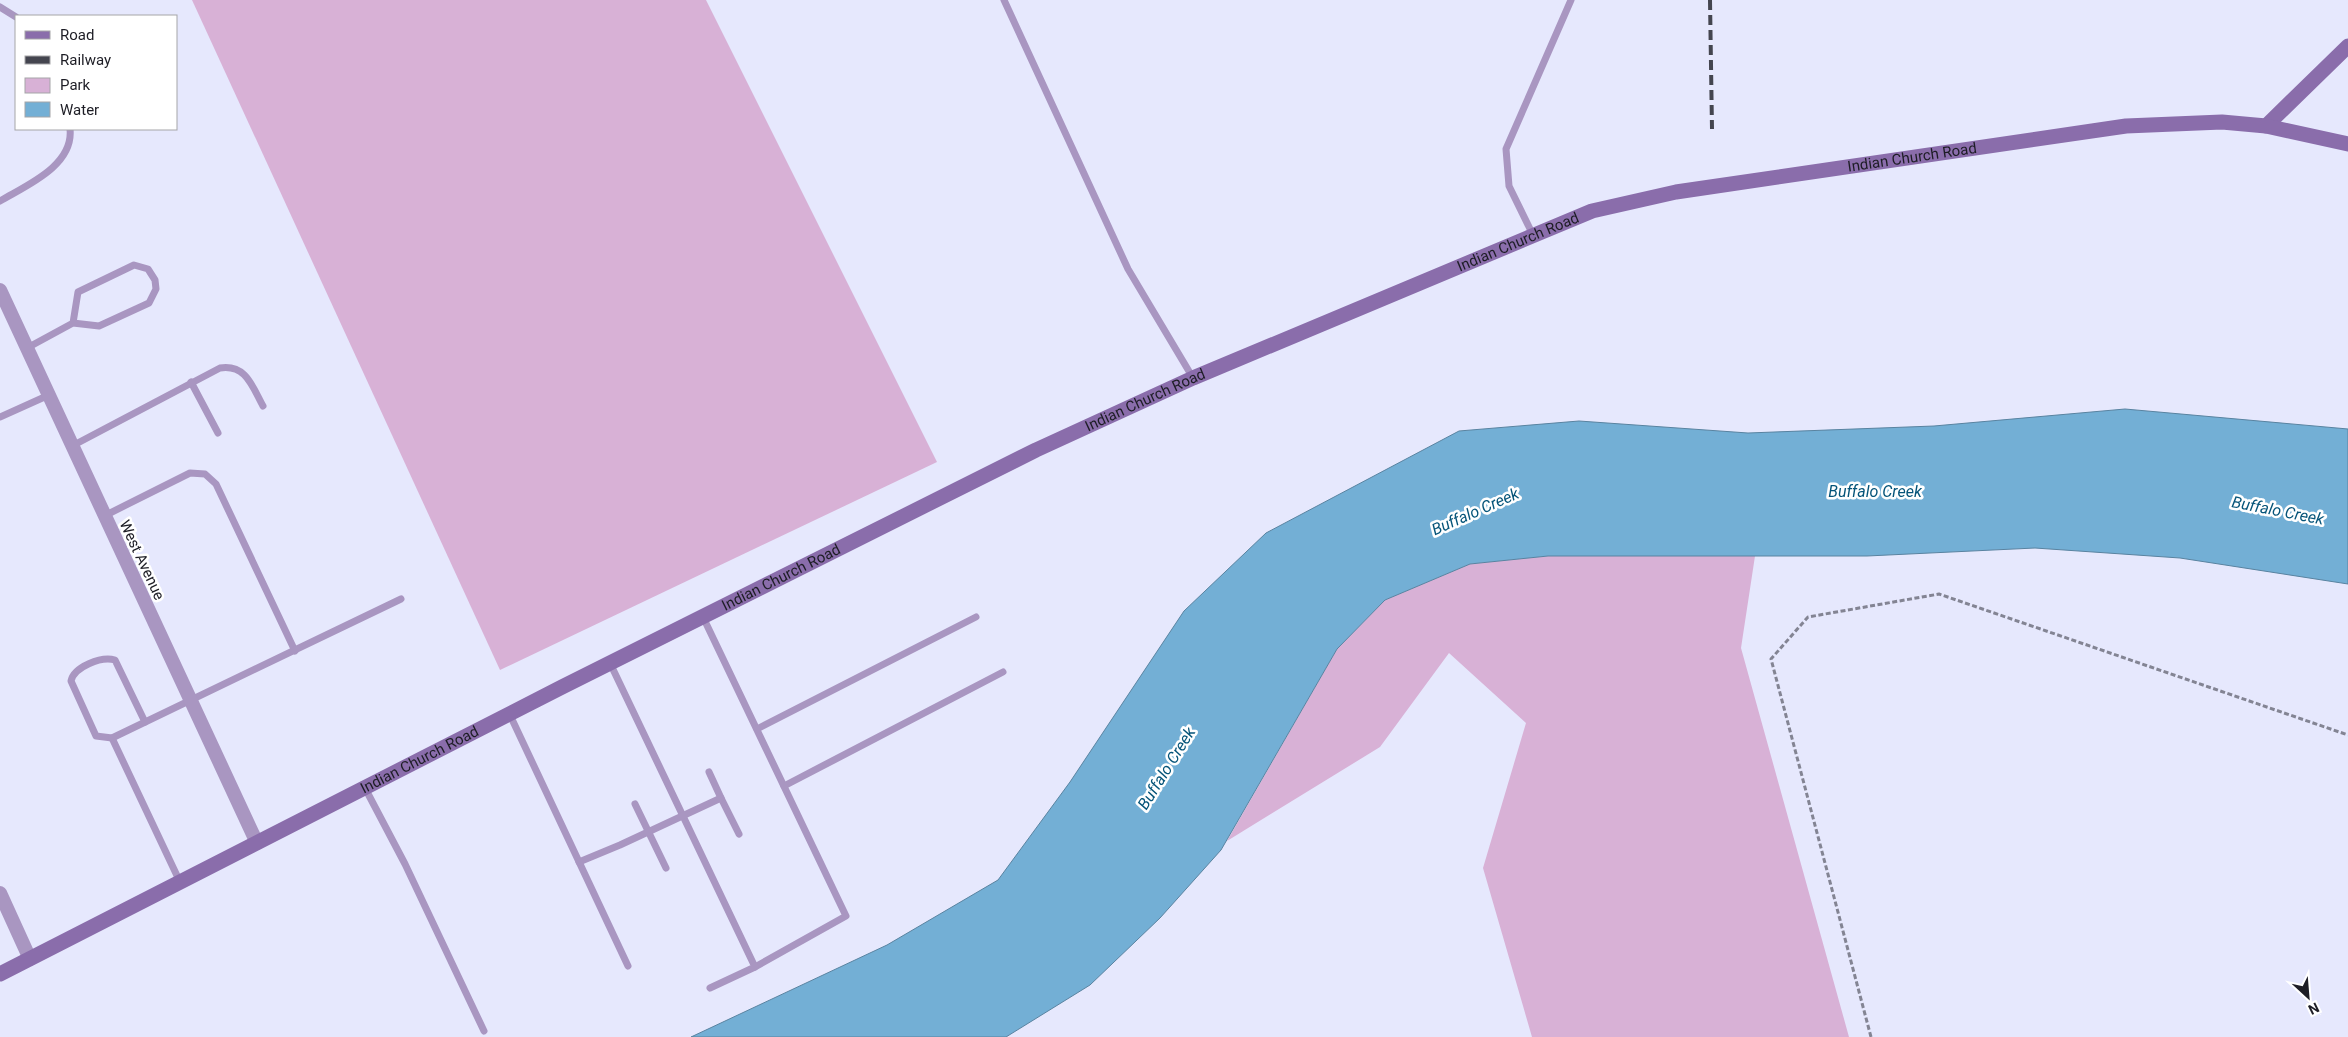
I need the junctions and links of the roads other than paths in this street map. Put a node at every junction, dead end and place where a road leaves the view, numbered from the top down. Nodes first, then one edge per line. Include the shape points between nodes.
1 (1004, 0) edge
2 (1571, 0) edge
3 (0, 7) edge
4 (15, 16) edge
5 (2348, 46) edge
6 (2266, 126) junction
7 (70, 130) edge
8 (2348, 144) edge
9 (0, 201) edge
10 (1533, 235) junction
11 (0, 290) edge
12 (73, 323) junction
13 (27, 348) junction
14 (1193, 378) junction
15 (191, 382) junction
16 (49, 395) junction
17 (263, 406) dead end
18 (0, 417) edge
19 (218, 433) dead end
20 (71, 446) junction
21 (104, 516) junction
22 (401, 599) dead end
23 (703, 617) junction
24 (976, 617) dead end
25 (296, 651) junction
26 (610, 663) junction
27 (1003, 672) dead end
28 (191, 702) junction
29 (510, 715) junction
30 (145, 722) junction
31 (757, 729) junction
32 (112, 738) junction
33 (709, 772) dead end
34 (784, 786) junction
35 (365, 788) junction
36 (721, 798) junction
37 (635, 804) dead end
38 (682, 816) junction
39 (648, 830) junction
40 (739, 834) dead end
41 (257, 843) junction
42 (579, 862) junction
43 (666, 868) dead end
44 (180, 882) junction
45 (0, 893) edge
46 (30, 959) junction
47 (628, 966) dead end
48 (755, 968) junction
49 (0, 974) edge
50 (710, 988) dead end
51 (484, 1031) dead end

1 - 14 lane via 1128,269
2 - 10 lane via 1506,149 1509,186
3 - 4 lane
5 - 6 street
6 - 8 street, Indian Church Road
6 - 10 street, Indian Church Road via 2222,122 2126,126 1686,191 1592,212
7 - 9 lane via 60,159 45,174
10 - 14 street, Indian Church Road
11 - 13 street, West Avenue
12 - 12 lane via 99,326 149,303 156,290 148,268 134,265 78,292
12 - 13 lane
13 - 16 street, West Avenue
14 - 23 street, Indian Church Road via 1036,450
15 - 17 lane via 230,366 247,376
15 - 19 lane
15 - 20 lane
16 - 18 lane
16 - 20 street, West Avenue
20 - 21 street, West Avenue
21 - 25 lane via 190,474 205,474 216,484
21 - 28 street, West Avenue
22 - 25 lane
23 - 26 street, Indian Church Road
23 - 31 lane
24 - 31 lane
25 - 28 lane
26 - 29 street, Indian Church Road
26 - 38 lane
27 - 34 lane
28 - 30 lane
28 - 41 street, West Avenue
29 - 35 street, Indian Church Road
29 - 42 lane
30 - 32 lane
30 - 32 lane via 115,660 101,660 78,669 71,681 96,736
31 - 34 lane
32 - 44 lane
33 - 36 lane
34 - 48 lane via 846,916
35 - 41 street, Indian Church Road
35 - 51 lane
36 - 38 lane
36 - 40 lane
37 - 39 lane
38 - 39 lane
38 - 48 lane
39 - 42 lane
39 - 43 lane
41 - 44 street, Indian Church Road
42 - 47 lane
44 - 46 street, Indian Church Road
45 - 46 street
46 - 49 street, Indian Church Road
48 - 50 lane

